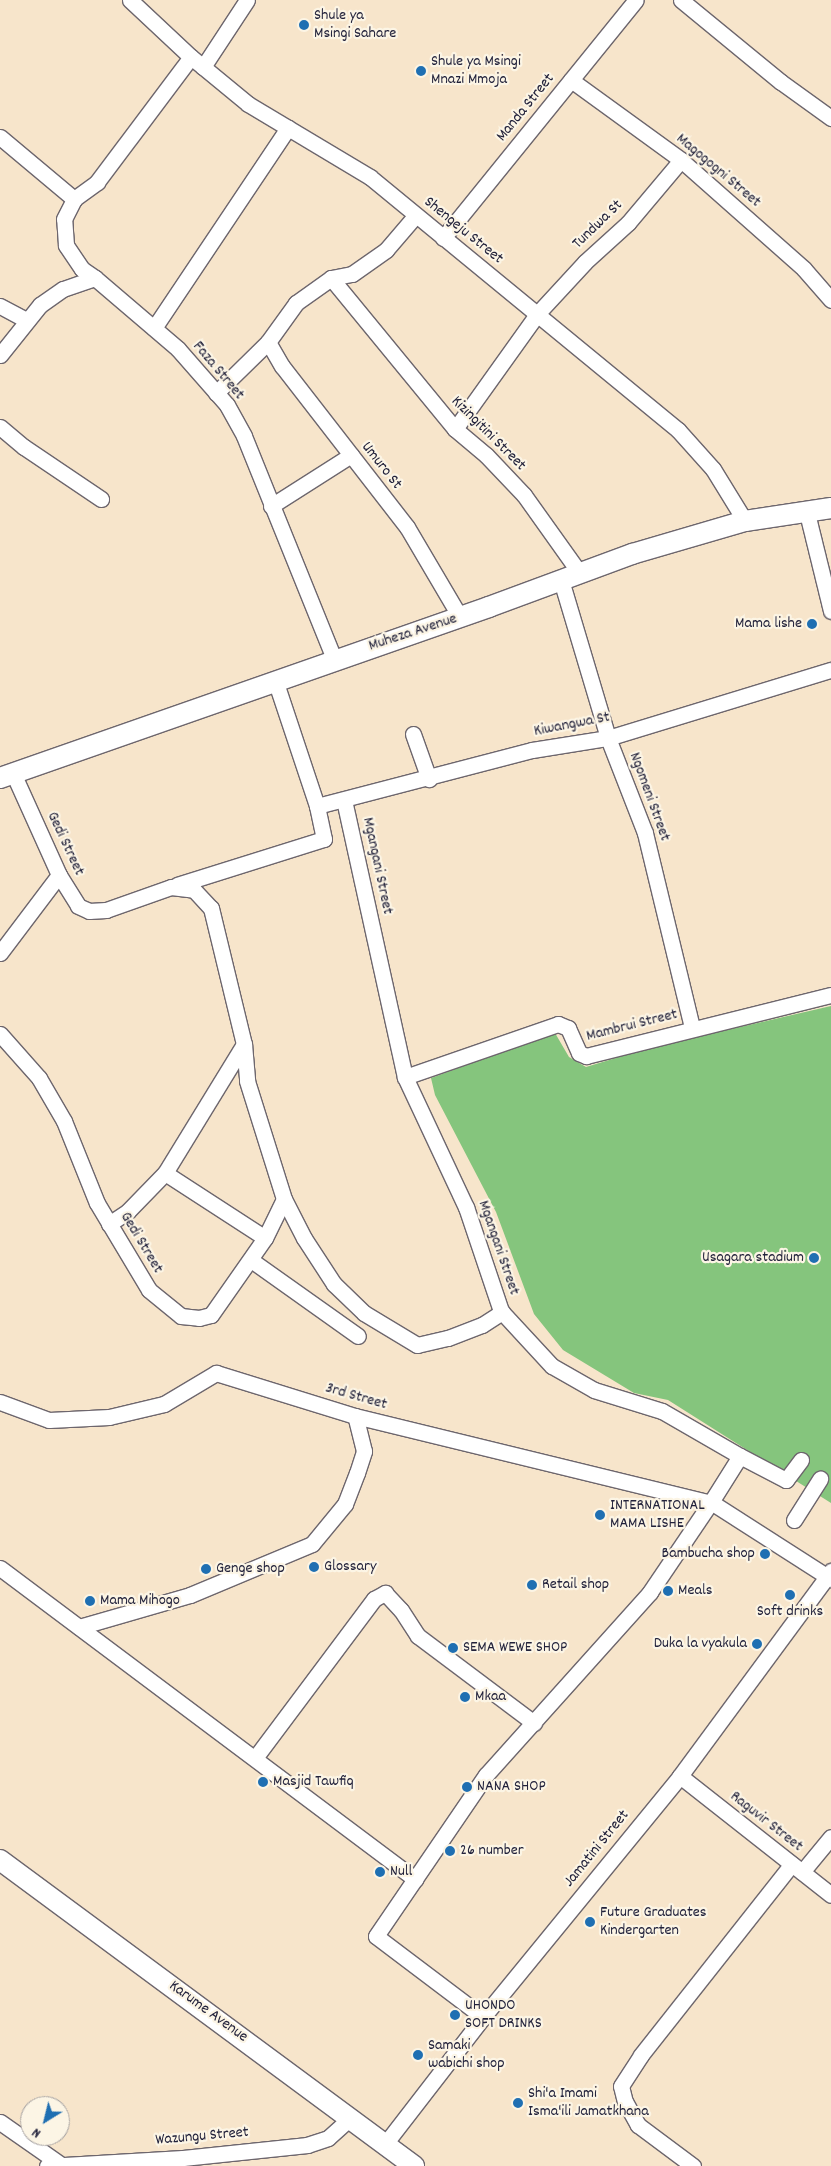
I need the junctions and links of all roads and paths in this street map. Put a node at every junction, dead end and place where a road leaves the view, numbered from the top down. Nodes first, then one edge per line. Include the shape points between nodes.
1 (247, 0) edge
2 (636, 0) edge
3 (681, 0) edge
4 (139, 3) edge
5 (191, 57) junction
6 (203, 67) junction
7 (571, 80) junction
8 (831, 118) edge
9 (288, 128) junction
10 (3, 145) edge
11 (681, 160) junction
12 (74, 199) junction
13 (415, 216) junction
14 (443, 238) junction
15 (95, 278) junction
16 (331, 278) junction
17 (831, 300) edge
18 (0, 306) edge
19 (538, 313) junction
20 (26, 320) junction
21 (154, 328) junction
22 (268, 342) junction
23 (0, 355) edge
24 (216, 393) junction
25 (0, 427) edge
26 (455, 429) junction
27 (351, 455) junction
28 (101, 499) dead end
29 (271, 506) junction
30 (831, 508) edge
31 (806, 513) junction
32 (745, 522) junction
33 (570, 576) junction
34 (831, 612) edge
35 (460, 617) junction
36 (334, 660) junction
37 (831, 670) edge
38 (275, 680) junction
39 (413, 734) dead end
40 (608, 738) junction
41 (6, 775) edge
42 (429, 779) junction
43 (344, 800) junction
44 (317, 806) junction
45 (59, 875) junction
46 (171, 887) junction
47 (0, 953) edge
48 (831, 995) edge
49 (692, 1028) junction
50 (0, 1034) edge
51 (244, 1044) junction
52 (405, 1077) junction
53 (165, 1173) junction
54 (284, 1199) junction
55 (109, 1224) junction
56 (264, 1238) junction
57 (250, 1260) junction
58 (502, 1312) junction
59 (358, 1336) dead end
60 (0, 1402) edge
61 (355, 1416) junction
62 (740, 1456) junction
63 (801, 1460) dead end
64 (820, 1479) dead end
65 (711, 1502) junction
66 (794, 1520) dead end
67 (0, 1568) edge
68 (830, 1575) edge
69 (80, 1627) junction
70 (534, 1723) junction
71 (256, 1758) junction
72 (680, 1776) junction
73 (831, 1837) edge
74 (0, 1860) edge
75 (797, 1868) junction
76 (415, 1879) junction
77 (831, 1895) edge
78 (483, 2017) junction
79 (351, 2117) junction
80 (0, 2122) edge
81 (385, 2144) junction
82 (53, 2165) edge
83 (414, 2166) edge
84 (693, 2166) edge

1 - 6 street
2 - 7 street, Manda Street
3 - 8 street via 781,82
4 - 5 street, Shengeju Street
5 - 6 street, Shengeju Street
5 - 12 street via 97,182
6 - 9 street, Shengeju Street via 248,104
7 - 11 street, Magogogni Street
7 - 14 street, Manda Street
9 - 13 street, Shengeju Street via 370,177
9 - 21 street
10 - 12 street
11 - 17 street, Magogogni Street via 804,269
11 - 19 street, Tundwa St via 628,223 585,262
12 - 15 street, Faza Street via 64,219 66,244 82,269
13 - 14 street, Shengeju Street
13 - 16 street via 386,250 352,274
14 - 19 street, Shengeju Street
15 - 20 street via 62,289
15 - 21 street, Faza Street
16 - 22 street via 296,303
16 - 26 street, Kizingitini Street
18 - 20 street
19 - 26 street, Tundwa St
19 - 32 street, Shengeju Street via 678,430 713,468
20 - 23 street
21 - 24 street, Faza Street
22 - 24 street
22 - 27 street, Umuro St via 282,366
24 - 29 street, Faza Street via 244,436
25 - 28 street
26 - 33 street, Kizingitini Street via 486,455 524,495
27 - 29 street
27 - 35 street, Umuro St via 407,527
29 - 36 street, Faza Street
30 - 31 street, Muheza Avenue
31 - 32 street, Muheza Avenue
31 - 34 street
32 - 33 street, Muheza Avenue
33 - 35 street, Muheza Avenue
33 - 40 street, Ngomeni Street
35 - 36 street, Muheza Avenue
36 - 38 street, Muheza Avenue
37 - 40 street, Kiwangwa St
38 - 41 street, Muheza Avenue
38 - 44 street
39 - 42 street
40 - 42 street, Kiwangwa St via 532,750
40 - 49 street, Ngomeni Street via 626,779 656,871
41 - 45 street, Gedi Street
42 - 43 street, Kiwangwa St
43 - 44 street, Kiwangwa St
43 - 52 street, Mgangani Street
44 - 46 street via 324,839
45 - 46 street, Gedi Street via 78,906 89,911 106,910
45 - 47 street
46 - 51 street, Gedi Street via 194,890 211,908
48 - 49 street, Mambrui Street
49 - 52 street, Mambrui Street via 584,1056 579,1054 568,1028 558,1024
50 - 55 street, Gedi Street via 48,1092
51 - 53 street
51 - 54 street, Gedi Street via 247,1082
52 - 58 street, Mgangani Street via 466,1207
53 - 55 street via 128,1211
53 - 56 street
54 - 56 street, Gedi Street
54 - 58 street, Gedi Street via 304,1238 334,1284 364,1313 417,1346 482,1325
55 - 57 street, Gedi Street via 148,1290 181,1316 199,1318 211,1315
56 - 57 street, Gedi Street
57 - 59 street
58 - 62 street, Mgangani Street via 552,1366 594,1390 662,1411
60 - 61 street, 3rd Street via 49,1420 110,1417 164,1404 216,1373
61 - 65 street, 3rd Street
61 - 69 street via 364,1451 357,1474 345,1504 312,1544 190,1595
62 - 63 street, Mgangani Street via 786,1480
62 - 65 street
64 - 66 street
65 - 68 street
65 - 70 street via 650,1592
67 - 69 street
68 - 72 street, Jamatini Street
69 - 71 street
70 - 71 street via 418,1636 385,1593 374,1599
70 - 76 street via 486,1775
71 - 76 street
72 - 75 street, Raguvir Street
72 - 78 street, Jamatini Street
73 - 75 street
74 - 79 street, Karume Avenue
75 - 77 street, Raguvir Street
75 - 84 street via 641,2055 621,2086 625,2102 638,2125
76 - 78 street via 376,1936
78 - 81 street, Jamatini Street
79 - 81 street, Karume Avenue
79 - 82 street, Wazungu Street via 328,2138 307,2145 183,2158
80 - 82 street
81 - 83 street, Karume Avenue

